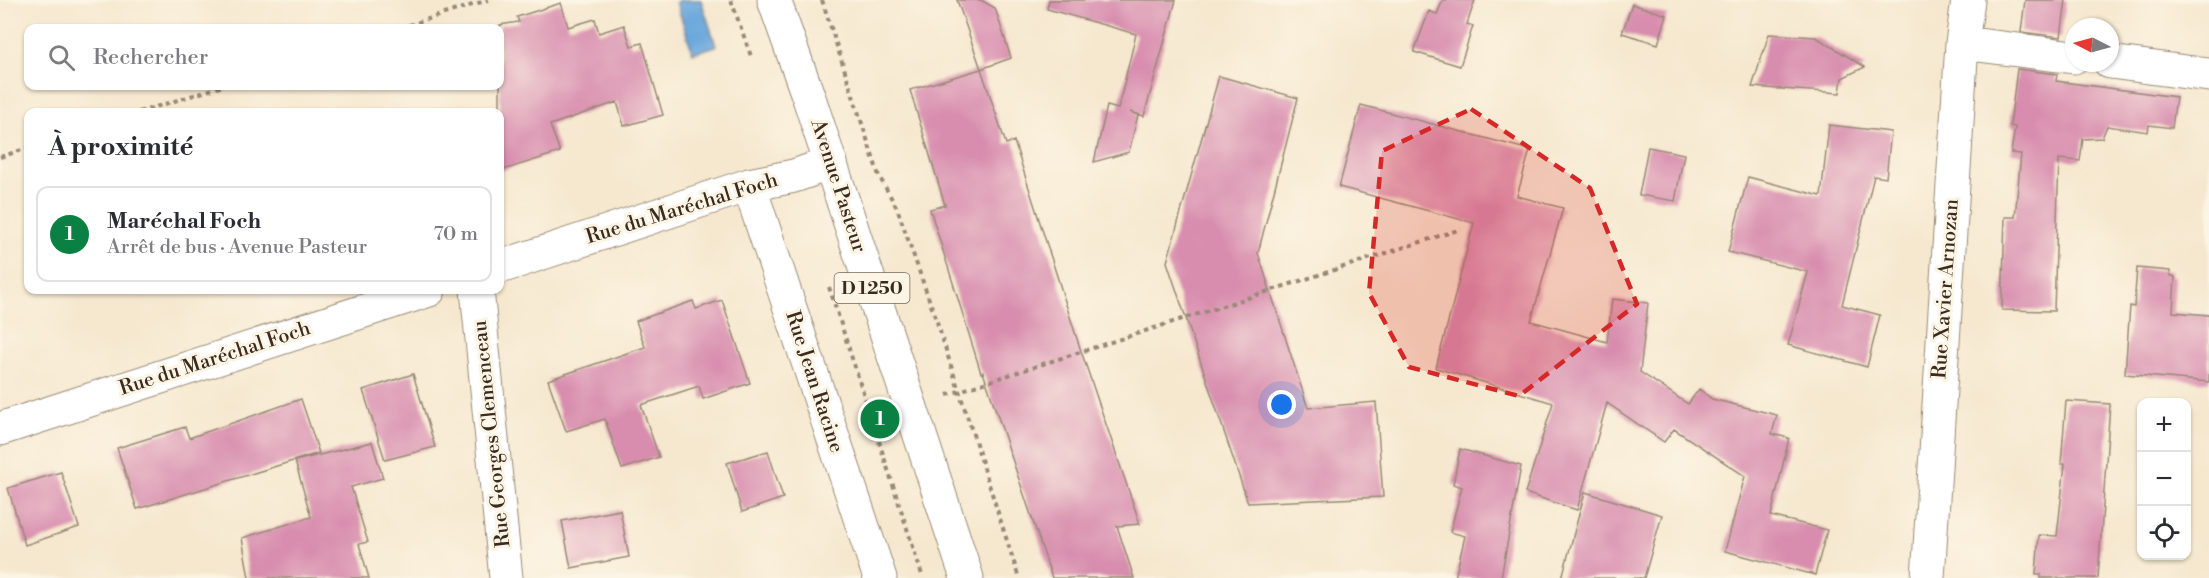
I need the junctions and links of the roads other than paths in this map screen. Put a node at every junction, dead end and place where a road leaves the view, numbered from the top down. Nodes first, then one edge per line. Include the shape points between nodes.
1 (774, 0) edge
2 (1968, 0) edge
3 (1962, 43) junction
4 (2065, 56) edge
5 (2119, 63) edge
6 (2209, 75) edge
7 (831, 163) junction
8 (749, 185) junction
9 (504, 266) edge
10 (417, 294) edge
11 (477, 294) edge
12 (0, 429) edge
13 (506, 578) edge
14 (880, 578) edge
15 (967, 578) edge
16 (1928, 578) edge

1 - 7 street, Avenue Pasteur / D 1250
2 - 3 street, Rue Xavier Arnozan
3 - 4 street
3 - 16 street, Rue Xavier Arnozan
5 - 6 street
7 - 8 street, Rue du Maréchal Foch
7 - 15 street, Avenue Pasteur / D 1250
8 - 9 street, Rue du Maréchal Foch
8 - 14 street, Rue Jean Racine
10 - 12 street, Rue du Maréchal Foch
11 - 13 street, Rue Georges Clemenceau

